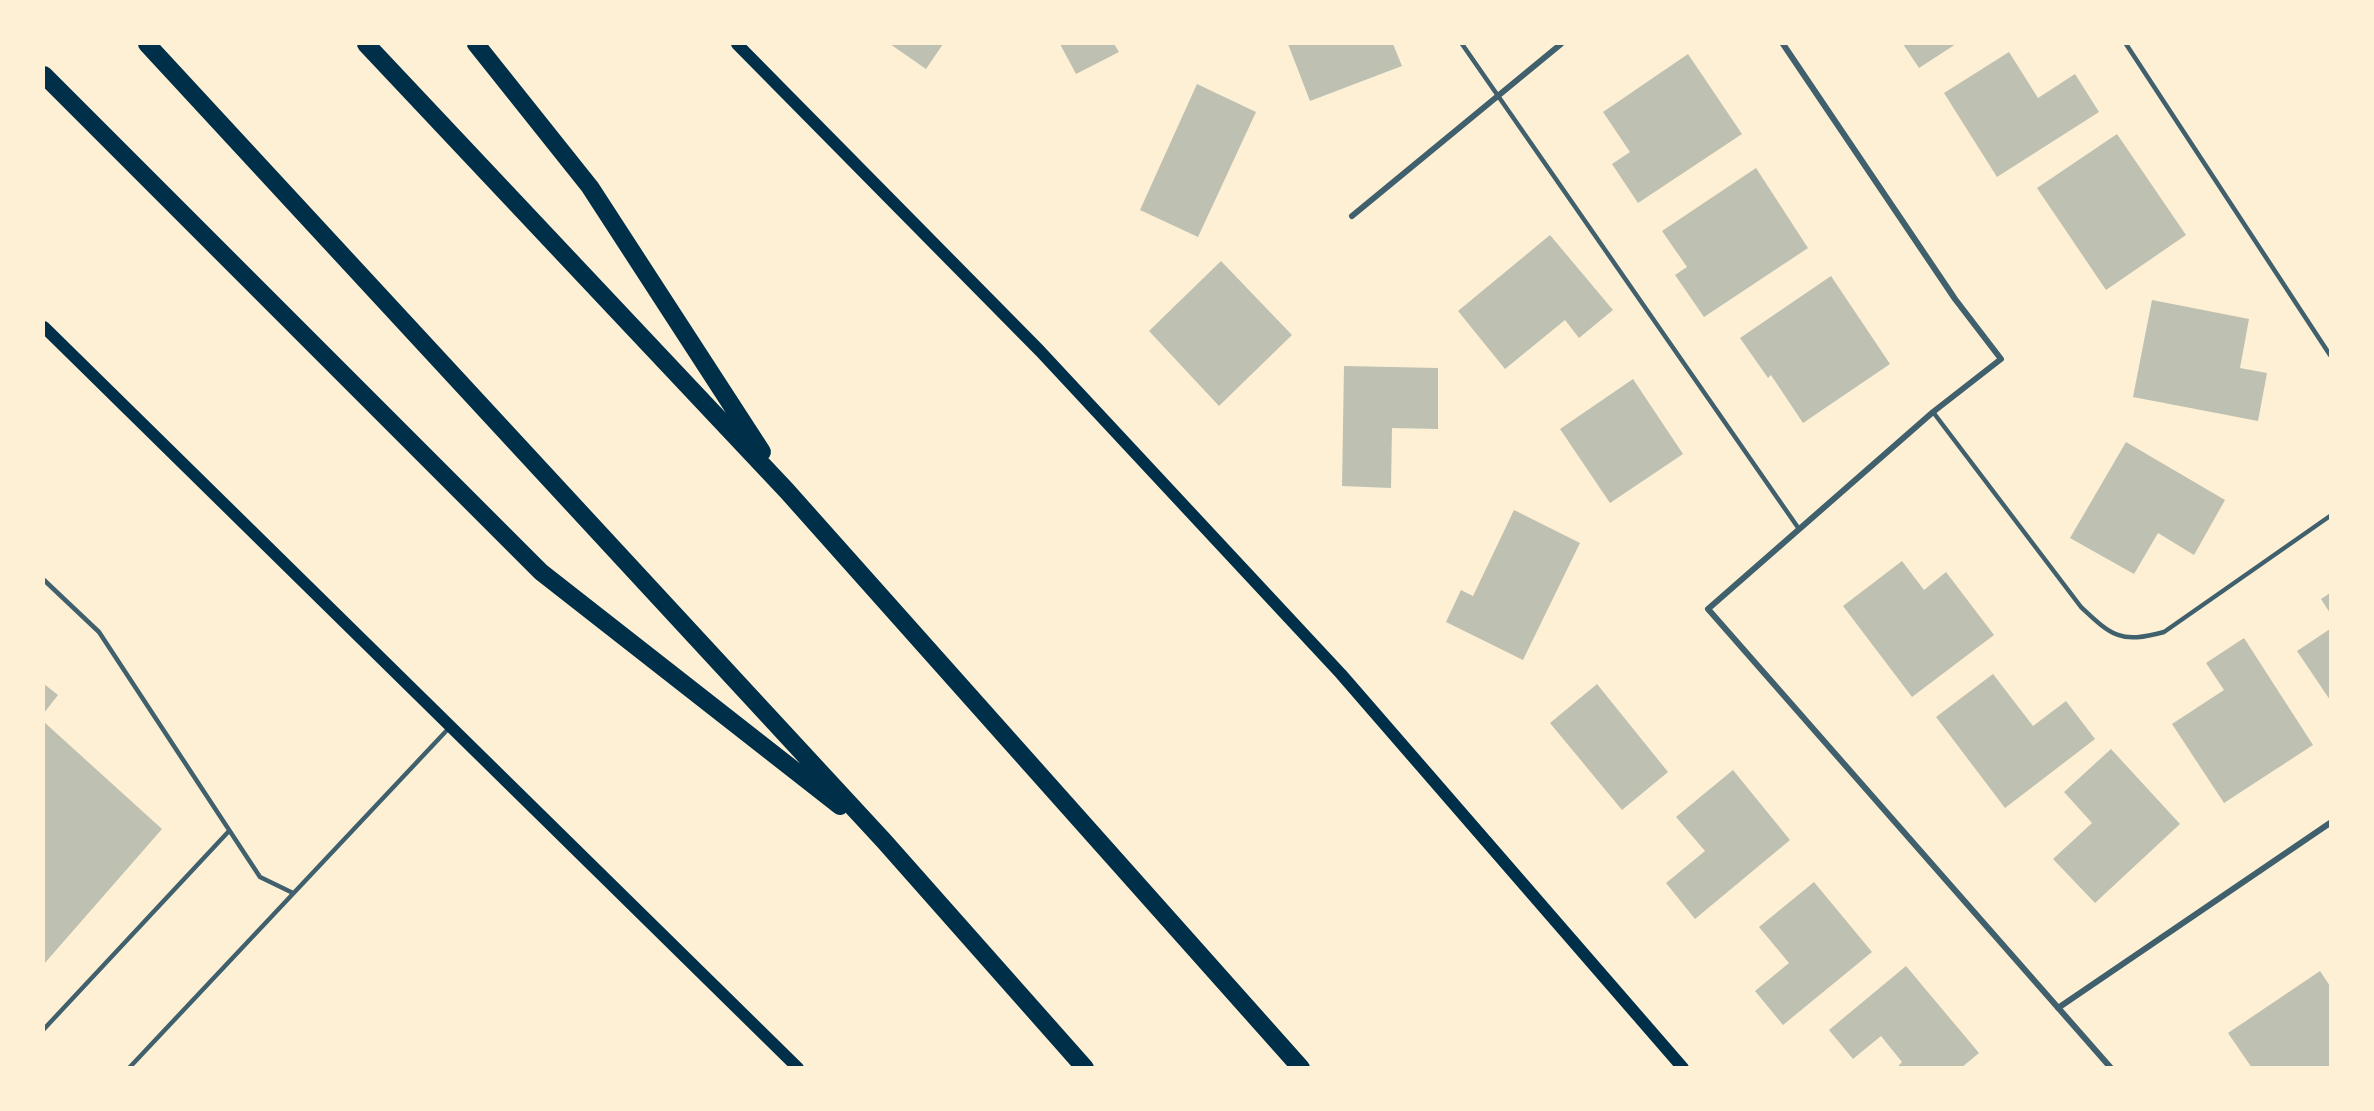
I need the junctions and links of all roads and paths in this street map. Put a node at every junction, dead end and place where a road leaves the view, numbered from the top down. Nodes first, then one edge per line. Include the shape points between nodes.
1 (147, 44) edge
2 (366, 44) edge
3 (476, 44) edge
4 (737, 44) edge
5 (1462, 44) edge
6 (1561, 44) edge
7 (1783, 44) edge
8 (2126, 44) edge
9 (44, 75) edge
10 (1496, 95) junction
11 (1352, 216) dead end
12 (44, 327) edge
13 (2331, 355) edge
14 (1933, 412) junction
15 (787, 491) junction
16 (2331, 516) edge
17 (1799, 529) junction
18 (44, 580) edge
19 (451, 726) junction
20 (2331, 823) edge
21 (229, 831) junction
22 (884, 841) junction
23 (293, 893) junction
24 (2058, 1008) junction
25 (44, 1029) edge
26 (129, 1068) edge
27 (798, 1068) edge
28 (1085, 1068) edge
29 (1301, 1068) edge
30 (1683, 1068) edge
31 (2111, 1068) edge

1 - 22 highway
2 - 15 highway
3 - 15 highway via 590,187
4 - 30 main road via 1040,351 1341,674
5 - 10 lane
6 - 10 street
7 - 14 street via 1955,299 2001,359
8 - 13 lane
9 - 22 highway via 541,572
10 - 11 street
10 - 17 lane
12 - 19 main road
14 - 16 lane via 2081,607 2108,633 2137,639 2164,632
14 - 17 street
15 - 29 highway
17 - 24 street via 1708,609
18 - 21 lane via 99,632
19 - 23 lane
19 - 27 main road
20 - 24 street
21 - 23 lane via 260,877
21 - 25 lane
22 - 28 highway
23 - 26 lane
24 - 31 street

